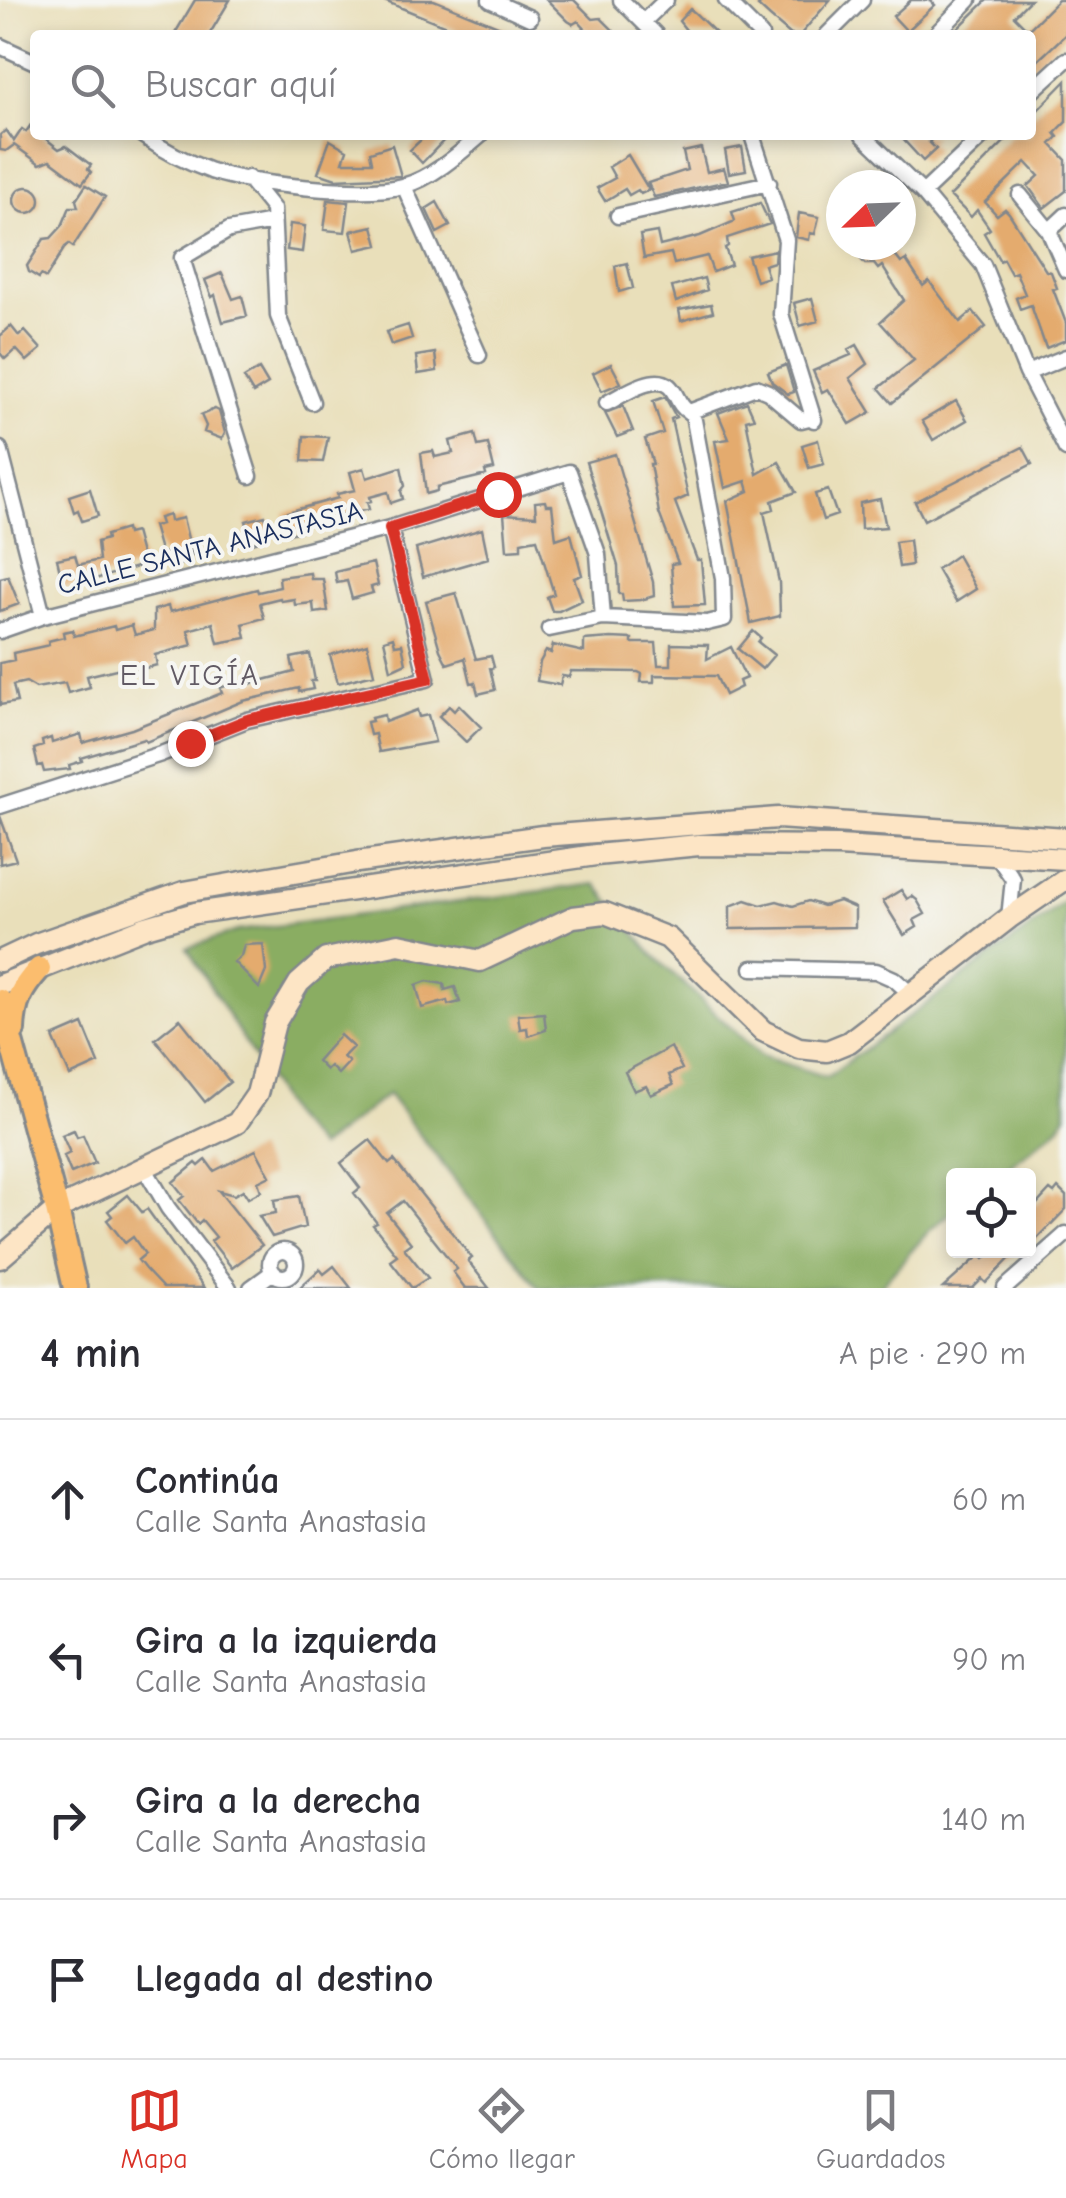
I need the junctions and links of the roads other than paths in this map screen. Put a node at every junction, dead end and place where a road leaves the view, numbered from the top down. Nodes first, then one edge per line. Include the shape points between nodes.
1 (490, 0) edge
2 (621, 0) edge
3 (666, 0) edge
4 (726, 0) edge
5 (862, 0) edge
6 (969, 0) edge
7 (530, 18) dead end
8 (643, 22) junction
9 (651, 30) edge
10 (756, 30) edge
11 (832, 30) edge
12 (940, 30) edge
13 (0, 46) edge
14 (30, 60) edge
15 (1066, 60) edge
16 (1036, 87) edge
17 (149, 140) edge
18 (475, 140) edge
19 (754, 140) edge
20 (868, 140) edge
21 (979, 140) edge
22 (248, 178) junction
23 (768, 182) junction
24 (404, 186) junction
25 (923, 193) junction
26 (1020, 195) dead end
27 (1066, 215) edge
28 (618, 216) dead end
29 (273, 222) junction
30 (1049, 232) junction
31 (1066, 270) edge
32 (479, 355) dead end
33 (1066, 357) edge
34 (1027, 373) junction
35 (312, 402) dead end
36 (607, 403) dead end
37 (694, 420) dead end
38 (0, 449) edge
39 (1066, 449) edge
40 (250, 476) dead end
41 (6, 504) edge
42 (390, 528) junction
43 (43, 616) junction
44 (603, 618) junction
45 (549, 629) dead end
46 (0, 631) edge
47 (0, 806) edge
48 (1066, 838) edge
49 (996, 856) junction
50 (1066, 860) edge
51 (1066, 879) edge
52 (1009, 918) junction
53 (0, 961) edge
54 (752, 968) dead end
55 (39, 969) junction
56 (0, 986) edge
57 (911, 994) junction
58 (0, 1001) edge
59 (9, 1044) edge
60 (145, 1169) junction
61 (57, 1210) junction
62 (1066, 1234) edge
63 (0, 1258) edge
64 (274, 1272) dead end
65 (74, 1288) edge
66 (229, 1288) edge
67 (251, 1288) edge
68 (1005, 1288) edge

1 - 7 street
2 - 8 street
3 - 8 street
4 - 10 street
5 - 11 street
6 - 12 street
8 - 9 street
13 - 14 street
15 - 16 street
17 - 22 street via 212,171
18 - 24 street
19 - 23 street
20 - 25 street
21 - 25 street
22 - 24 street via 336,190
22 - 29 street via 272,209
23 - 28 street
23 - 36 street via 786,240 781,314 814,418 801,420 756,387 688,412 663,382
24 - 32 street
25 - 34 street via 983,265
26 - 30 street
27 - 30 street
29 - 35 street via 278,316
29 - 40 street via 229,230 182,258
30 - 31 street
33 - 34 street
34 - 39 street
37 - 44 street via 723,578 724,619 707,624
38 - 41 street
41 - 43 street
42 - 43 street, CALLE SANTA ANASTASIA
42 - 44 street, CALLE SANTA ANASTASIA via 569,472 598,554
42 - 47 street, CALLE SANTA ANASTASIA via 428,679 247,720
43 - 46 street, CALLE SANTA ANASTASIA
44 - 45 street
48 - 53 main road via 778,818 543,836 184,892
49 - 50 main road
49 - 52 street via 1013,879
49 - 55 main road via 698,845 596,855 196,913
51 - 52 main road
52 - 57 main road
54 - 57 street via 876,970
55 - 56 main road
55 - 59 main road via 14,1006
57 - 60 main road via 849,1042 827,1051 799,1048 763,1032 668,938 605,913 573,918 480,962 399,944 326,958 300,983 275,1023 257,1094 237,1122
58 - 59 main road
59 - 61 main road
60 - 61 main road
60 - 66 street
61 - 63 main road
61 - 65 main road
62 - 68 street
64 - 67 street

